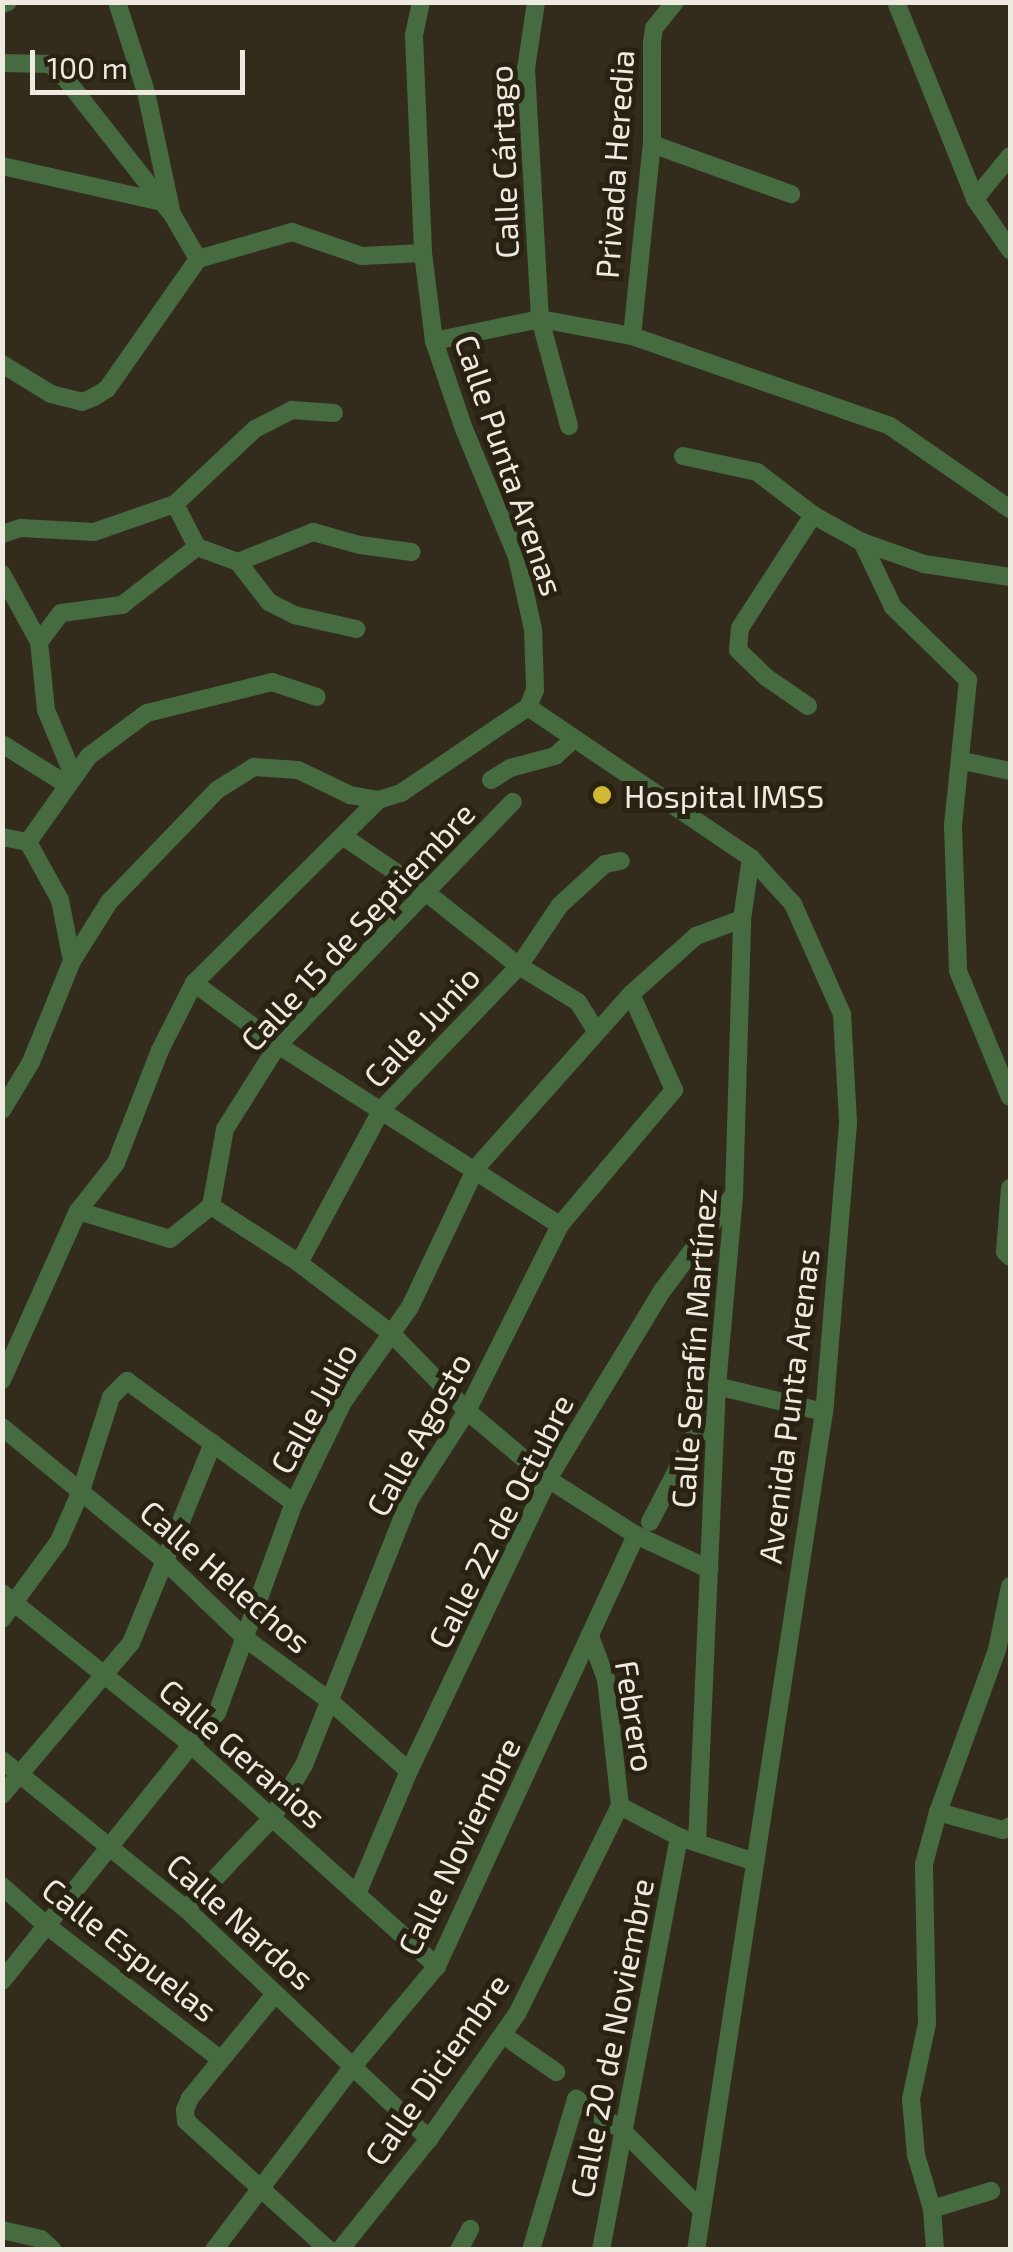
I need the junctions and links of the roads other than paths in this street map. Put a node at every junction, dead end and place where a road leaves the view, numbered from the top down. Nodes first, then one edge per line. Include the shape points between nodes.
1 (117, 2) edge
2 (421, 2) edge
3 (536, 2) edge
4 (674, 2) edge
5 (896, 2) edge
6 (2, 63) edge
7 (652, 144) junction
8 (1010, 156) edge
9 (2, 166) edge
10 (791, 194) dead end
11 (976, 199) junction
12 (167, 208) junction
13 (1010, 250) edge
14 (423, 253) junction
15 (198, 260) junction
16 (540, 320) junction
17 (632, 336) junction
18 (434, 341) junction
19 (2, 364) edge
20 (334, 412) dead end
21 (569, 426) dead end
22 (683, 456) dead end
23 (176, 504) junction
24 (1010, 509) edge
25 (813, 515) junction
26 (2, 534) edge
27 (862, 542) junction
28 (197, 547) junction
29 (412, 552) dead end
30 (238, 562) junction
31 (2, 574) edge
32 (1010, 577) edge
33 (356, 629) dead end
34 (39, 642) junction
35 (317, 697) dead end
36 (808, 706) dead end
37 (528, 707) junction
38 (573, 740) junction
39 (2, 744) edge
40 (963, 762) junction
41 (1010, 770) edge
42 (70, 780) junction
43 (491, 780) dead end
44 (378, 800) junction
45 (513, 802) dead end
46 (344, 837) junction
47 (2, 838) edge
48 (28, 842) junction
49 (751, 858) junction
50 (620, 861) dead end
51 (428, 894) junction
52 (742, 919) junction
53 (72, 961) junction
54 (519, 966) junction
55 (194, 984) junction
56 (631, 994) junction
57 (596, 1029) junction
58 (278, 1045) junction
59 (1010, 1097) edge
60 (382, 1109) junction
61 (2, 1110) edge
62 (476, 1168) junction
63 (1010, 1188) edge
64 (734, 1196) junction
65 (212, 1206) junction
66 (78, 1211) junction
67 (560, 1226) junction
68 (1010, 1256) edge
69 (299, 1263) junction
70 (391, 1333) junction
71 (2, 1380) edge
72 (717, 1386) junction
73 (467, 1410) junction
74 (824, 1412) junction
75 (716, 1422) junction
76 (2, 1428) edge
77 (214, 1443) junction
78 (548, 1479) junction
79 (82, 1491) junction
80 (294, 1503) junction
81 (650, 1522) dead end
82 (636, 1535) junction
83 (164, 1560) junction
84 (709, 1569) junction
85 (1010, 1586) edge
86 (7, 1605) edge
87 (590, 1636) junction
88 (246, 1639) junction
89 (104, 1672) junction
90 (331, 1702) junction
91 (189, 1743) junction
92 (2, 1760) edge
93 (410, 1771) junction
94 (20, 1774) junction
95 (2, 1796) edge
96 (620, 1806) junction
97 (938, 1812) junction
98 (272, 1818) junction
99 (1010, 1826) edge
100 (688, 1840) junction
101 (108, 1844) junction
102 (755, 1862) junction
103 (2, 1886) edge
104 (356, 1894) junction
105 (186, 1909) junction
106 (46, 1925) junction
107 (437, 1966) junction
108 (2, 1981) edge
109 (278, 1996) junction
110 (503, 2035) junction
111 (220, 2058) junction
112 (354, 2064) junction
113 (556, 2072) dead end
114 (623, 2131) junction
115 (428, 2138) junction
116 (260, 2188) junction
117 (991, 2191) dead end
118 (701, 2209) junction
119 (932, 2209) junction
120 (470, 2230) dead end
121 (8, 2235) edge
122 (41, 2246) edge
123 (214, 2250) edge
124 (329, 2250) edge
125 (340, 2250) edge
126 (459, 2250) edge
127 (531, 2250) edge
128 (601, 2250) edge
129 (696, 2250) edge
130 (936, 2250) edge

1 - 12 street via 146,92
2 - 14 street, Calle Punta Arenas via 414,36
3 - 16 street, Calle Cártago via 526,69
4 - 7 street, Privada Heredia via 654,28
5 - 11 street
6 - 12 street via 50,64
7 - 10 street
7 - 17 street, Privada Heredia
8 - 11 street
9 - 12 street
11 - 13 street
12 - 15 street
14 - 15 street via 362,256 292,232
14 - 18 street, Calle Punta Arenas
15 - 19 street via 94,397 82,402 51,394
16 - 17 street
16 - 18 street
16 - 21 street, Calle Cártago
17 - 24 street via 890,426
18 - 37 street, Calle Punta Arenas via 516,557 533,629 536,680
20 - 23 street via 292,410 255,429
22 - 25 street via 757,472
23 - 26 street via 94,532 21,528
23 - 28 street
25 - 27 street
25 - 36 street via 740,628 738,650
27 - 32 street via 924,564
27 - 40 street via 894,606 968,680
28 - 30 street
28 - 34 street via 122,604 62,614
29 - 30 street via 313,532
30 - 33 street via 269,602 294,615
31 - 34 street
34 - 42 street via 46,710
35 - 42 street via 272,682 147,713 89,756
37 - 38 street, Avenida Punta Arenas
37 - 44 street via 401,793
38 - 43 street via 554,756
38 - 49 street, Avenida Punta Arenas
39 - 42 street
40 - 41 street
40 - 59 street via 954,826 958,971
42 - 48 street
44 - 46 street
44 - 53 street via 298,770 254,768 217,790 119,891
45 - 51 street, Calle 15 de Septiembre
46 - 51 street
46 - 55 street
47 - 48 street
48 - 53 street via 60,900
49 - 52 street, Calle Serafín Martínez
49 - 74 street, Avenida Punta Arenas via 793,904 842,1014 848,1123
50 - 54 street, Calle Junio via 605,864 560,905
51 - 54 street
51 - 58 street, Calle 15 de Septiembre
52 - 56 street, Calle Julio via 696,936
52 - 64 street, Calle Serafín Martínez
53 - 61 street via 31,1062
54 - 57 street via 578,1002
54 - 60 street, Calle Junio
55 - 58 street
55 - 66 street via 116,1163
56 - 57 street, Calle Julio
56 - 67 street, Calle Agosto via 674,1090
57 - 62 street, Calle Julio
58 - 60 street
58 - 65 street, Calle 15 de Septiembre via 225,1130
60 - 62 street
60 - 69 street, Calle Junio
62 - 67 street
62 - 70 street, Calle Julio via 419,1290
63 - 68 street
64 - 72 street, Calle Serafín Martínez
64 - 78 street, Calle 22 de Octubre via 662,1291
65 - 66 street via 170,1239
65 - 69 street
66 - 71 street
67 - 73 street, Calle Agosto
69 - 70 street
70 - 73 street
70 - 80 street, Calle Julio via 343,1402
72 - 74 street
72 - 75 street, Calle Serafín Martínez
73 - 78 street
73 - 90 street, Calle Agosto via 410,1499
74 - 102 street, Avenida Punta Arenas
75 - 81 street via 694,1437
75 - 84 street, Calle Serafín Martínez
76 - 79 street, Calle Helechos
77 - 79 street via 127,1381 112,1397
77 - 80 street
77 - 83 street
78 - 82 street
78 - 93 street, Calle 22 de Octubre
79 - 83 street, Calle Helechos
79 - 86 street via 50,1557
80 - 88 street, Calle Julio
82 - 84 street
82 - 87 street, Calle Noviembre
83 - 88 street, Calle Helechos
83 - 89 street via 131,1642
84 - 100 street, Calle Serafín Martínez
85 - 97 street via 997,1650
86 - 89 street, Calle Geranios
87 - 96 street, Febrero via 606,1679
87 - 107 street, Calle Noviembre
88 - 90 street, Calle Helechos
88 - 91 street, Calle Julio via 217,1712
89 - 91 street, Calle Geranios
89 - 94 street
90 - 93 street, Calle Helechos
90 - 98 street, Calle Agosto
91 - 98 street, Calle Geranios
91 - 101 street, Calle Julio
92 - 94 street, Calle Nardos
93 - 104 street, Calle 22 de Octubre
94 - 95 street
94 - 101 street, Calle Nardos
96 - 100 street
96 - 110 street, Calle Diciembre
97 - 99 street via 1003,1830
97 - 119 street via 924,1864 927,2024 910,2099 916,2155
98 - 104 street, Calle Geranios
98 - 105 street, Calle Agosto
100 - 102 street
100 - 114 street, Calle 20 de Noviembre
101 - 105 street, Calle Nardos
101 - 106 street, Calle Julio
102 - 118 street, Avenida Punta Arenas
103 - 106 street, Calle Espuelas
104 - 107 street, Calle Geranios
105 - 109 street, Calle Nardos
106 - 108 street, Calle Julio
106 - 111 street, Calle Espuelas
107 - 112 street, Calle Noviembre
109 - 111 street
109 - 112 street, Calle Nardos
110 - 113 street
110 - 115 street, Calle Diciembre
111 - 116 street via 190,2098 186,2121
112 - 115 street, Calle Nardos
112 - 116 street, Calle Noviembre
114 - 118 street
114 - 127 street via 576,2099
114 - 128 street, Calle 20 de Noviembre
115 - 125 street, Calle Diciembre
116 - 123 street, Calle Noviembre
116 - 124 street
117 - 119 street
118 - 129 street, Avenida Punta Arenas
119 - 130 street
120 - 126 street
121 - 122 street

